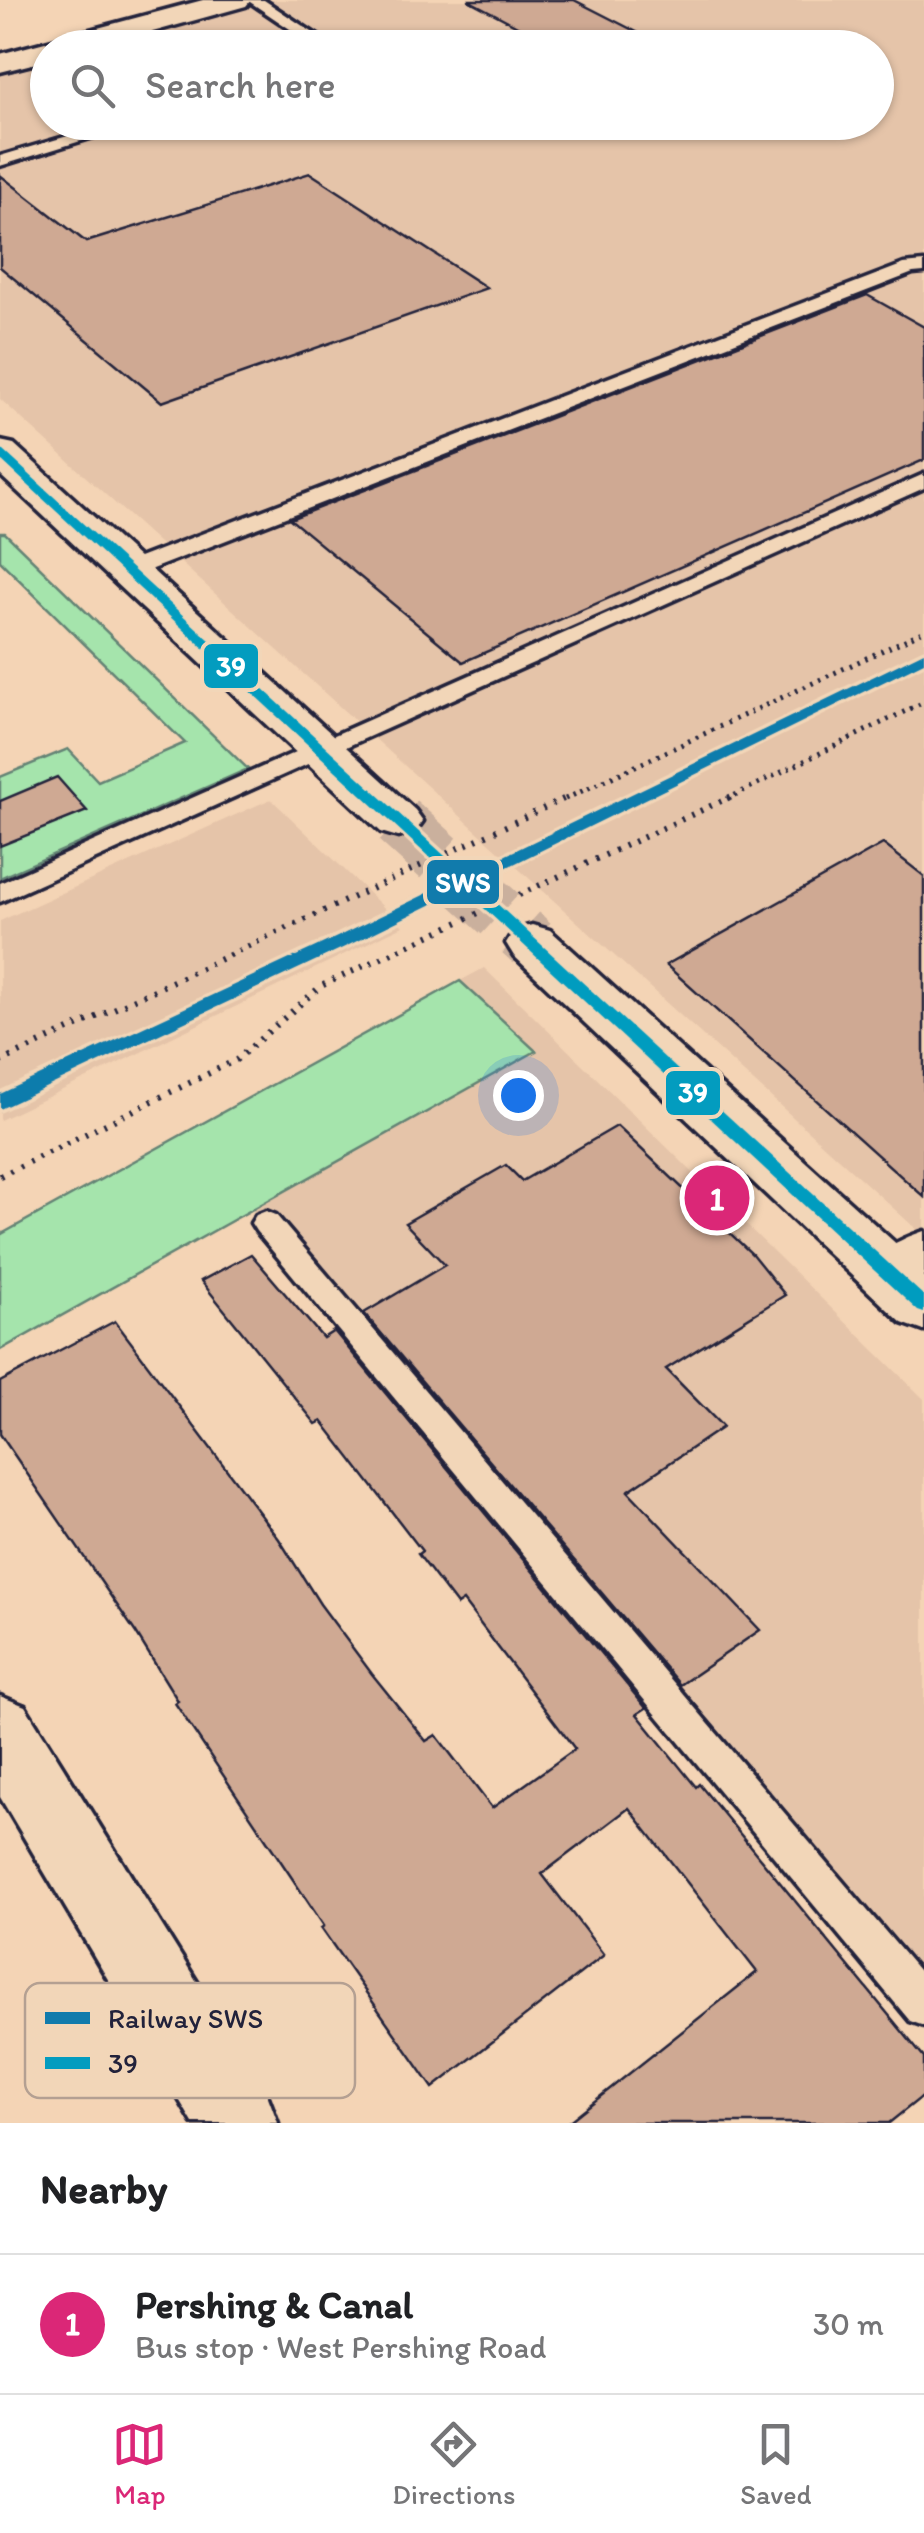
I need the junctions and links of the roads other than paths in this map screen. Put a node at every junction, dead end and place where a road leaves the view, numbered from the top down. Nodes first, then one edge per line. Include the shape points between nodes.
1 (236, 0) edge
2 (254, 0) edge
3 (126, 30) edge
4 (301, 30) edge
5 (30, 56) edge
6 (0, 64) edge
7 (0, 140) edge
8 (72, 140) edge
9 (21, 155) junction
10 (0, 161) edge
11 (924, 267) edge
12 (0, 453) edge
13 (924, 480) edge
14 (126, 571) junction
15 (321, 750) junction
16 (398, 822) tunnel mouth
17 (0, 893) edge
18 (516, 914) tunnel mouth
19 (266, 1223) dead end
20 (913, 1279) edge
21 (0, 1730) edge
22 (153, 1983) edge
23 (924, 2007) edge
24 (223, 2098) edge
25 (238, 2123) edge

1 - 3 main road
2 - 4 lane
5 - 6 main road
7 - 9 lane
8 - 9 lane
9 - 10 lane
11 - 14 lane
12 - 14 main road
13 - 15 lane
14 - 15 main road
15 - 16 main road
15 - 17 lane
18 - 20 main road
19 - 23 lane
21 - 22 main road
24 - 25 main road

